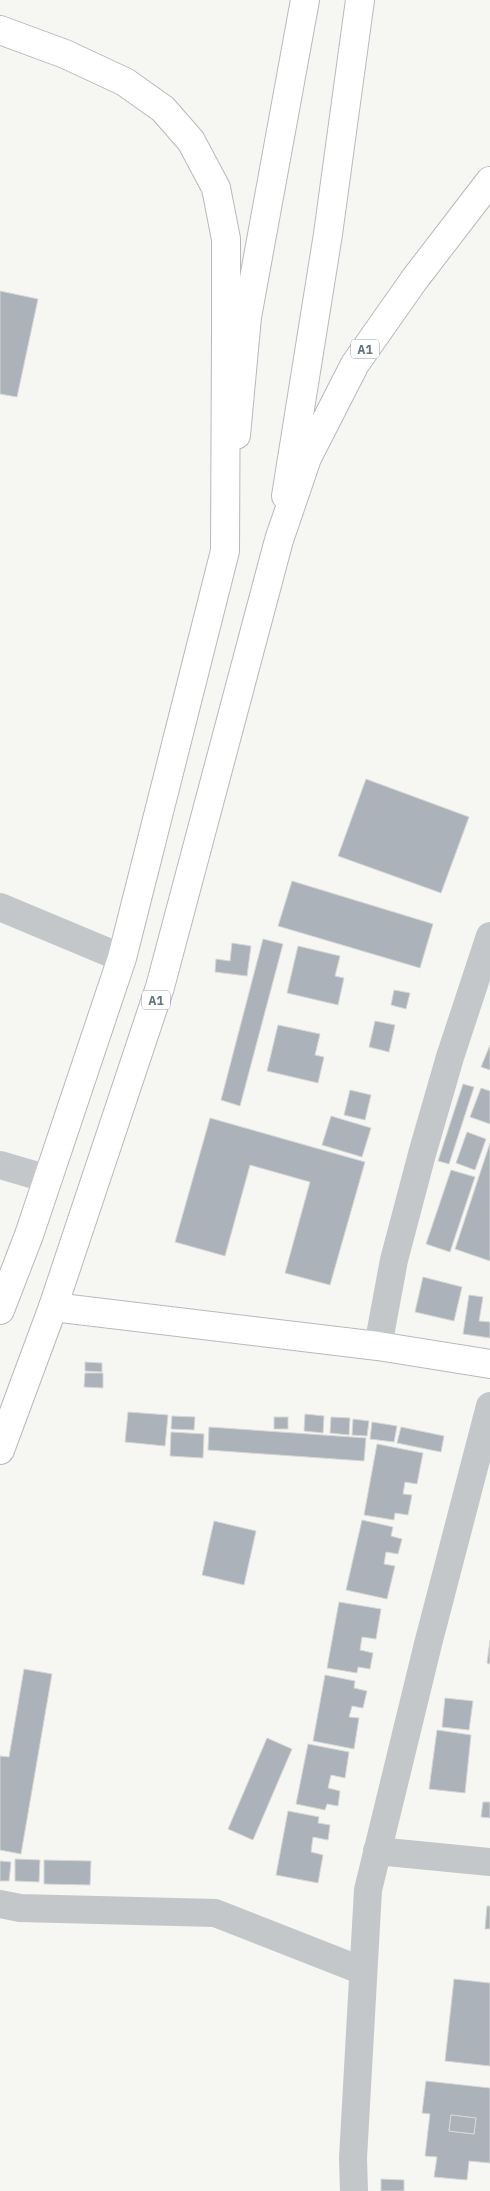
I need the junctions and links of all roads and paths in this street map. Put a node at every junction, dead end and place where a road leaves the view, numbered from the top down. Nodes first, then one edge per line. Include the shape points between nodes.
1 (305, 0) edge
2 (360, 0) edge
3 (0, 30) edge
4 (490, 181) edge
5 (279, 540) junction
6 (225, 551) junction
7 (0, 907) edge
8 (490, 938) edge
9 (122, 958) junction
10 (0, 1165) edge
11 (48, 1179) junction
12 (53, 1307) junction
13 (0, 1310) edge
14 (378, 1346) junction
15 (490, 1364) edge
16 (490, 1406) edge
17 (0, 1450) edge
18 (377, 1851) junction
19 (490, 1862) edge
20 (0, 1904) edge
21 (363, 1971) junction
22 (354, 2191) edge

1 - 6 main road via 247,318
2 - 5 main road via 328,234
3 - 6 main road via 65,54 125,82 163,109 191,141 216,188 226,239
4 - 5 main road, A1 via 354,364 307,458
5 - 12 main road, A1 via 160,987
6 - 9 main road
7 - 9 street
8 - 14 street via 422,1154 394,1260
9 - 11 main road
10 - 11 street
11 - 13 main road
12 - 14 main road
12 - 17 main road, A1
14 - 15 main road
16 - 18 street
18 - 19 street
18 - 21 street via 368,1890
20 - 21 street via 20,1908 215,1913
21 - 22 street

